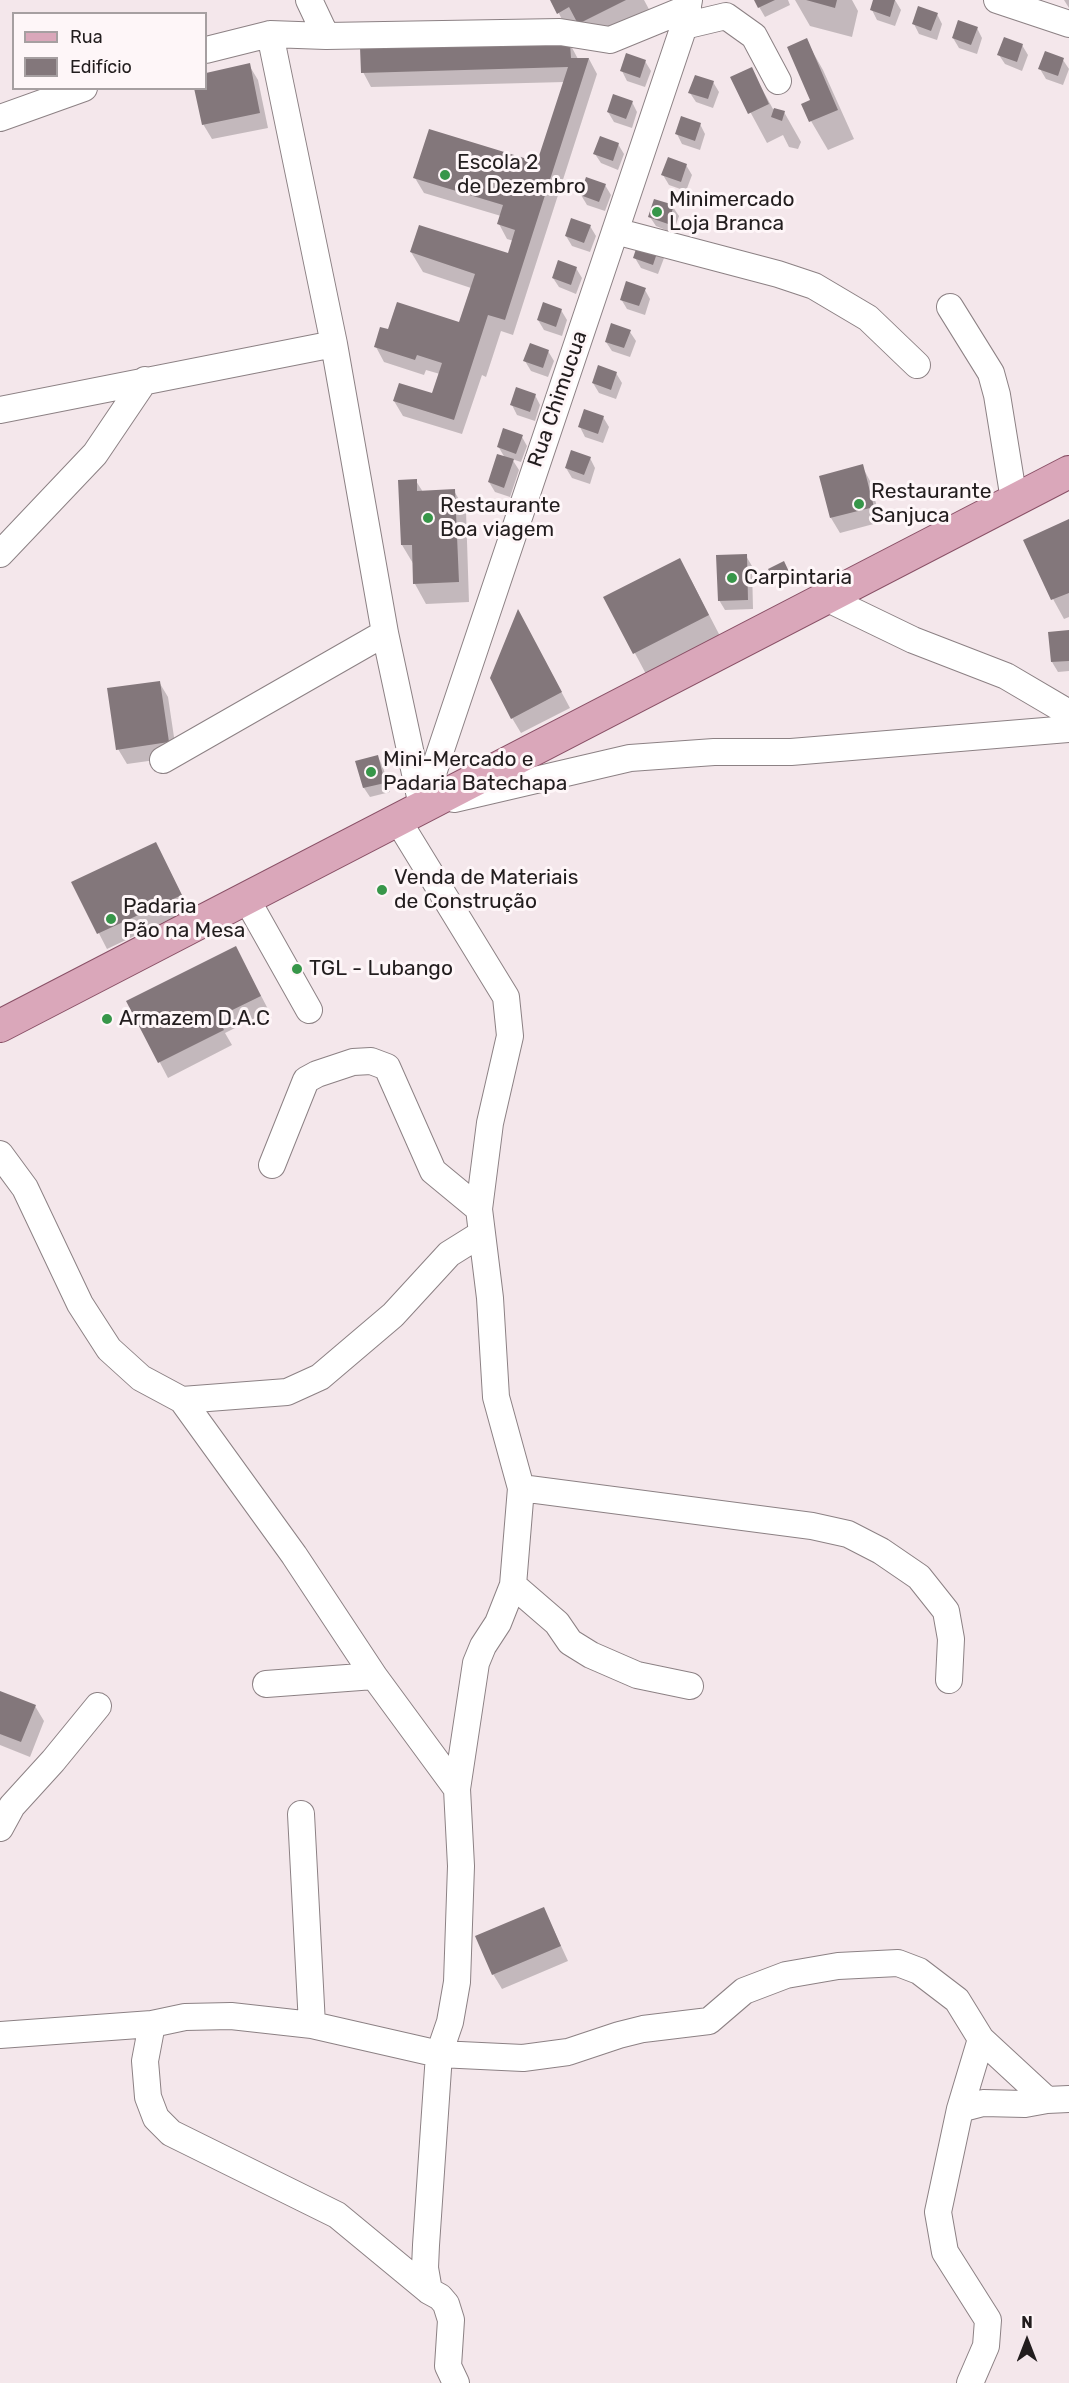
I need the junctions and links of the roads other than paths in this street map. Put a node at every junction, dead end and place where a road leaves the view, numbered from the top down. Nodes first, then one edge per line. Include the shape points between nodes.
1 (309, 0) edge
2 (997, 0) edge
3 (692, 9) edge
4 (1069, 24) edge
5 (270, 34) junction
6 (326, 36) junction
7 (207, 50) edge
8 (778, 81) dead end
9 (78, 90) edge
10 (0, 118) edge
11 (615, 231) junction
12 (950, 307) dead end
13 (334, 344) junction
14 (917, 365) dead end
15 (145, 380) junction
16 (0, 410) edge
17 (1069, 472) edge
18 (1014, 500) junction
19 (0, 554) edge
20 (826, 597) junction
21 (385, 633) junction
22 (1069, 712) edge
23 (1069, 729) edge
24 (163, 760) dead end
25 (410, 813) junction
26 (246, 898) junction
27 (309, 1010) dead end
28 (0, 1026) edge
29 (0, 1154) edge
30 (272, 1165) dead end
31 (480, 1221) junction
32 (182, 1400) junction
33 (521, 1488) junction
34 (513, 1585) junction
35 (374, 1676) junction
36 (949, 1680) dead end
37 (266, 1684) dead end
38 (690, 1686) dead end
39 (98, 1706) dead end
40 (457, 1790) junction
41 (301, 1814) dead end
42 (0, 1828) edge
43 (152, 2024) junction
44 (312, 2025) junction
45 (0, 2035) edge
46 (981, 2039) junction
47 (440, 2054) junction
48 (1058, 2099) edge
49 (960, 2109) junction
50 (429, 2291) junction
51 (456, 2383) edge
52 (970, 2383) edge

1 - 6 street
2 - 4 street
3 - 6 street via 610,40 560,32
3 - 8 street via 726,16 754,36
3 - 11 street, Rua Chimucua
5 - 6 street
5 - 7 street
5 - 13 street
9 - 10 street
11 - 14 street via 813,286 868,318
11 - 25 street, Rua Chimucua
12 - 18 street via 992,373
13 - 15 street
13 - 21 street
15 - 16 street
15 - 19 street via 95,453
17 - 18 main road
18 - 20 main road
20 - 22 street via 913,640 1006,676
20 - 25 main road
21 - 24 street
21 - 25 street
23 - 25 street via 791,752 630,758
25 - 26 main road
25 - 31 street via 506,997 510,1036 490,1123
26 - 27 street
26 - 28 main road
29 - 32 street via 25,1188 80,1304 110,1349 141,1378
30 - 31 street via 306,1080 353,1062 371,1061 387,1067 433,1171
31 - 32 street via 393,1315 320,1377 287,1392
31 - 33 street via 496,1397
32 - 35 street via 294,1555
33 - 34 street
33 - 36 street via 848,1534 919,1577 946,1611 951,1639
34 - 38 street via 557,1623 570,1642 591,1655 637,1675
34 - 40 street via 476,1663
35 - 37 street
35 - 40 street
39 - 42 street via 12,1806
40 - 47 street via 461,1866 457,1982
41 - 44 street
43 - 44 street via 185,2017 231,2016
43 - 45 street
43 - 50 street via 145,2061 148,2097 156,2118 171,2133 337,2215
44 - 47 street
46 - 47 street via 957,2001 919,1971 898,1963 838,1966 786,1975 744,1991 709,2021 619,2035 568,2052 524,2058
46 - 48 street
46 - 49 street
47 - 50 street via 426,2245
48 - 49 street via 1025,2104 983,2103
49 - 52 street via 938,2212 945,2252 988,2320 986,2346
50 - 51 street via 446,2304 451,2320 448,2366

